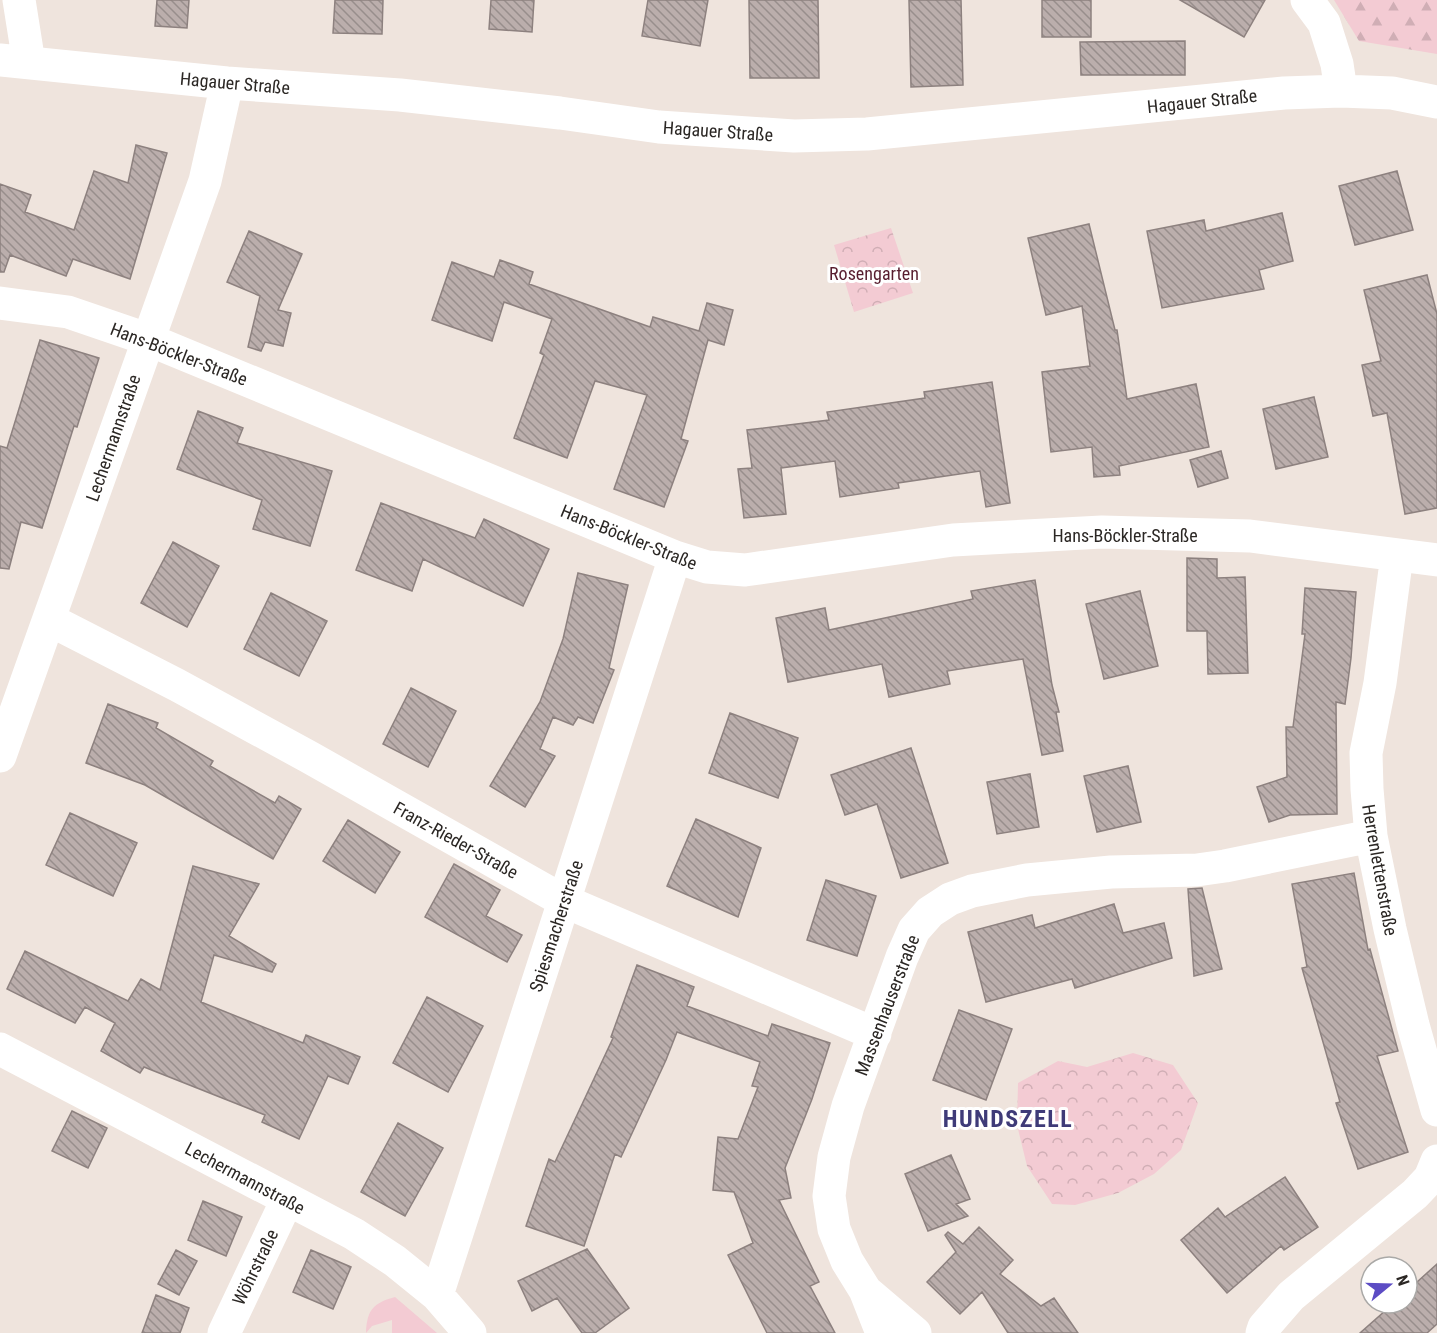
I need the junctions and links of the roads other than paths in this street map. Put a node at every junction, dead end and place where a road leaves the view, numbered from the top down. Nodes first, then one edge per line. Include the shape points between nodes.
1 (19, 0) edge
2 (1307, 0) edge
3 (15, 62) edge
4 (227, 83) junction
5 (1341, 91) junction
6 (1437, 102) edge
7 (0, 303) edge
8 (147, 339) junction
9 (1397, 555) junction
10 (675, 557) junction
11 (1437, 560) edge
12 (50, 620) junction
13 (0, 756) edge
14 (1371, 836) junction
15 (564, 901) junction
16 (874, 1034) junction
17 (0, 1049) edge
18 (1437, 1110) edge
19 (1437, 1161) edge
20 (287, 1200) junction
21 (865, 1290) junction
22 (437, 1295) junction
23 (224, 1333) edge
24 (470, 1333) edge
25 (882, 1333) edge
26 (915, 1333) edge
27 (1262, 1333) edge

1 - 3 street
2 - 5 street via 1324,23
3 - 4 street, Hagauer Straße
4 - 5 street, Hagauer Straße via 400,96 659,127 794,136 867,134 1272,94
4 - 8 street, Lechermannstraße via 205,182
5 - 6 street, Hagauer Straße via 1392,93
7 - 8 street, Hans-Böckler-Straße via 68,312
8 - 10 street, Hans-Böckler-Straße
8 - 12 street, Lechermannstraße
9 - 10 street, Hans-Böckler-Straße via 1250,536 1102,532 953,540 745,570 707,567
9 - 11 street, Hans-Böckler-Straße
9 - 14 street, Herrenlettenstraße via 1382,673 1366,753
10 - 15 street, Spiesmacherstraße
12 - 13 street, Lechermannstraße
12 - 15 street, Franz-Rieder-Straße via 299,752
14 - 16 street, Massenhauserstraße via 1197,870 1069,875 972,891 950,899 930,912 914,930
14 - 18 street, Herrenlettenstraße via 1413,1025
15 - 16 street, Franz-Rieder-Straße
15 - 22 street, Spiesmacherstraße
16 - 21 street, Massenhauserstraße via 848,1106 828,1196 834,1229 847,1262
17 - 20 street, Lechermannstraße
19 - 27 street via 1430,1178 1415,1194 1291,1296
20 - 22 street, Lechermannstraße via 354,1234
20 - 23 street, Wöhrstraße
21 - 25 street, Massenhauserstraße
21 - 26 street, Massenhauserstraße
22 - 24 street, Lechermannstraße

